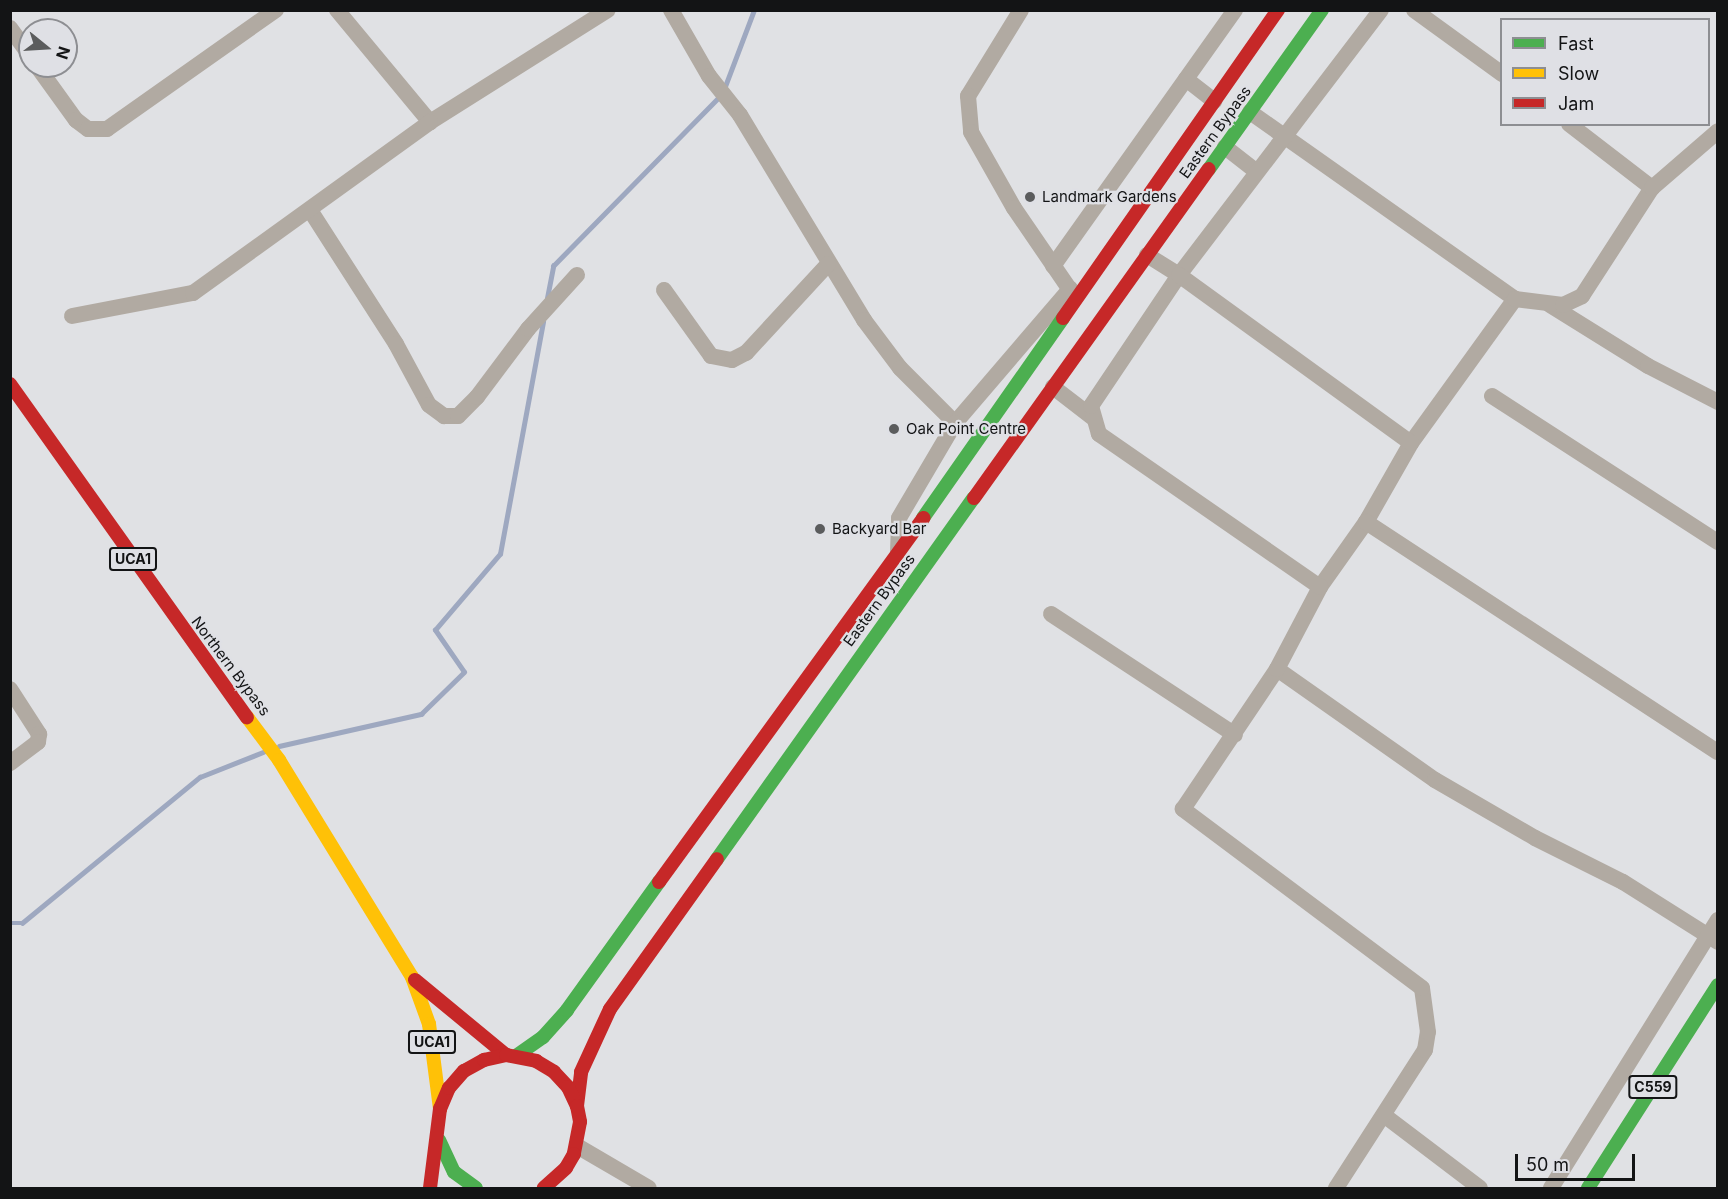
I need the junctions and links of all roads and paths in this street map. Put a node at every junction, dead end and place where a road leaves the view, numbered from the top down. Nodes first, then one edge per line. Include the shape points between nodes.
1 (276, 10) edge
2 (337, 10) edge
3 (608, 10) edge
4 (671, 10) edge
5 (1021, 10) edge
6 (1235, 10) edge
7 (1278, 10) edge
8 (1323, 10) edge
9 (1381, 10) edge
10 (1414, 10) edge
11 (1500, 73) edge
12 (46, 78) edge
13 (1186, 79) junction
14 (1214, 101) junction
15 (1250, 112) junction
16 (430, 122) junction
17 (1572, 126) edge
18 (1718, 131) edge
19 (1284, 134) junction
20 (1225, 147) junction
21 (1256, 171) junction
22 (1652, 188) junction
23 (310, 210) junction
24 (1147, 255) junction
25 (828, 264) junction
26 (1053, 266) junction
27 (576, 275) dead end
28 (1179, 275) junction
29 (664, 290) dead end
30 (1073, 294) junction
31 (1515, 299) junction
32 (1550, 305) junction
33 (72, 316) dead end
34 (10, 384) edge
35 (1053, 387) junction
36 (1492, 396) dead end
37 (1718, 402) edge
38 (1092, 417) junction
39 (955, 423) junction
40 (1411, 443) junction
41 (1366, 522) junction
42 (1718, 542) edge
43 (898, 552) junction
44 (1320, 587) junction
45 (1051, 614) dead end
46 (1277, 669) junction
47 (10, 689) edge
48 (1235, 735) junction
49 (1718, 752) edge
50 (10, 764) edge
51 (1718, 920) edge
52 (1713, 939) edge
53 (412, 977) junction
54 (1718, 985) edge
55 (511, 1056) junction
56 (577, 1106) junction
57 (440, 1109) junction
58 (1385, 1116) junction
59 (439, 1140) junction
60 (577, 1146) junction
61 (430, 1188) edge
62 (476, 1188) edge
63 (544, 1188) edge
64 (649, 1188) edge
65 (1336, 1188) edge
66 (1480, 1188) edge
67 (1551, 1188) edge
68 (1588, 1188) edge

1 - 12 street via 107,129 88,129 76,120
2 - 16 street
3 - 16 street
4 - 25 street via 709,76 740,115
5 - 26 street via 968,96 967,111 971,132
6 - 13 street
7 - 14 main road, Eastern Bypass
8 - 15 main road, Eastern Bypass
9 - 19 street
10 - 11 street
13 - 14 street
13 - 26 street
14 - 30 main road, Eastern Bypass
15 - 19 street
15 - 20 main road, Eastern Bypass
16 - 23 street
17 - 22 street
18 - 22 street
19 - 21 street
19 - 31 street
20 - 21 street
20 - 24 main road, Eastern Bypass
21 - 28 street
22 - 32 street via 1582,296 1563,305
23 - 27 street via 396,344 429,405 444,416 458,416 477,397 528,329
23 - 33 street via 193,293
24 - 28 street
24 - 35 main road, Eastern Bypass
25 - 29 street via 746,353 732,360 711,356
25 - 39 street via 900,368
26 - 30 street
28 - 38 street via 1099,391 1091,406
28 - 40 street
30 - 39 street
30 - 43 main road, Eastern Bypass
31 - 32 street
31 - 40 street
32 - 37 street via 1648,366
34 - 53 main road, Northern Bypass / UCA1 via 175,620 279,760
35 - 38 street
35 - 56 main road, Eastern Bypass via 610,1009 581,1072
36 - 42 street
38 - 44 street via 1099,434
39 - 43 street via 899,518
40 - 41 street
41 - 44 street
41 - 49 street
43 - 55 main road, Eastern Bypass via 567,1010 543,1037
44 - 46 street
45 - 48 street
46 - 48 street
46 - 52 street via 1436,780 1535,838 1580,858
47 - 50 street via 39,734 38,742
48 - 58 street via 1184,809 1422,988 1428,1032 1425,1050
51 - 52 street
52 - 67 street
53 - 55 main road, UCA1
53 - 57 main road, UCA1 via 429,1024
54 - 68 main road, C559
55 - 56 main road via 536,1061 554,1072 568,1087
55 - 57 main road, Eastern Bypass via 484,1060 464,1071 449,1088
56 - 60 main road, Eastern Bypass
57 - 59 main road, Eastern Bypass
58 - 65 street
58 - 66 street
59 - 61 main road, Eastern Bypass
59 - 62 main road, Eastern Bypass via 454,1172
60 - 63 main road via 566,1168
60 - 64 street

